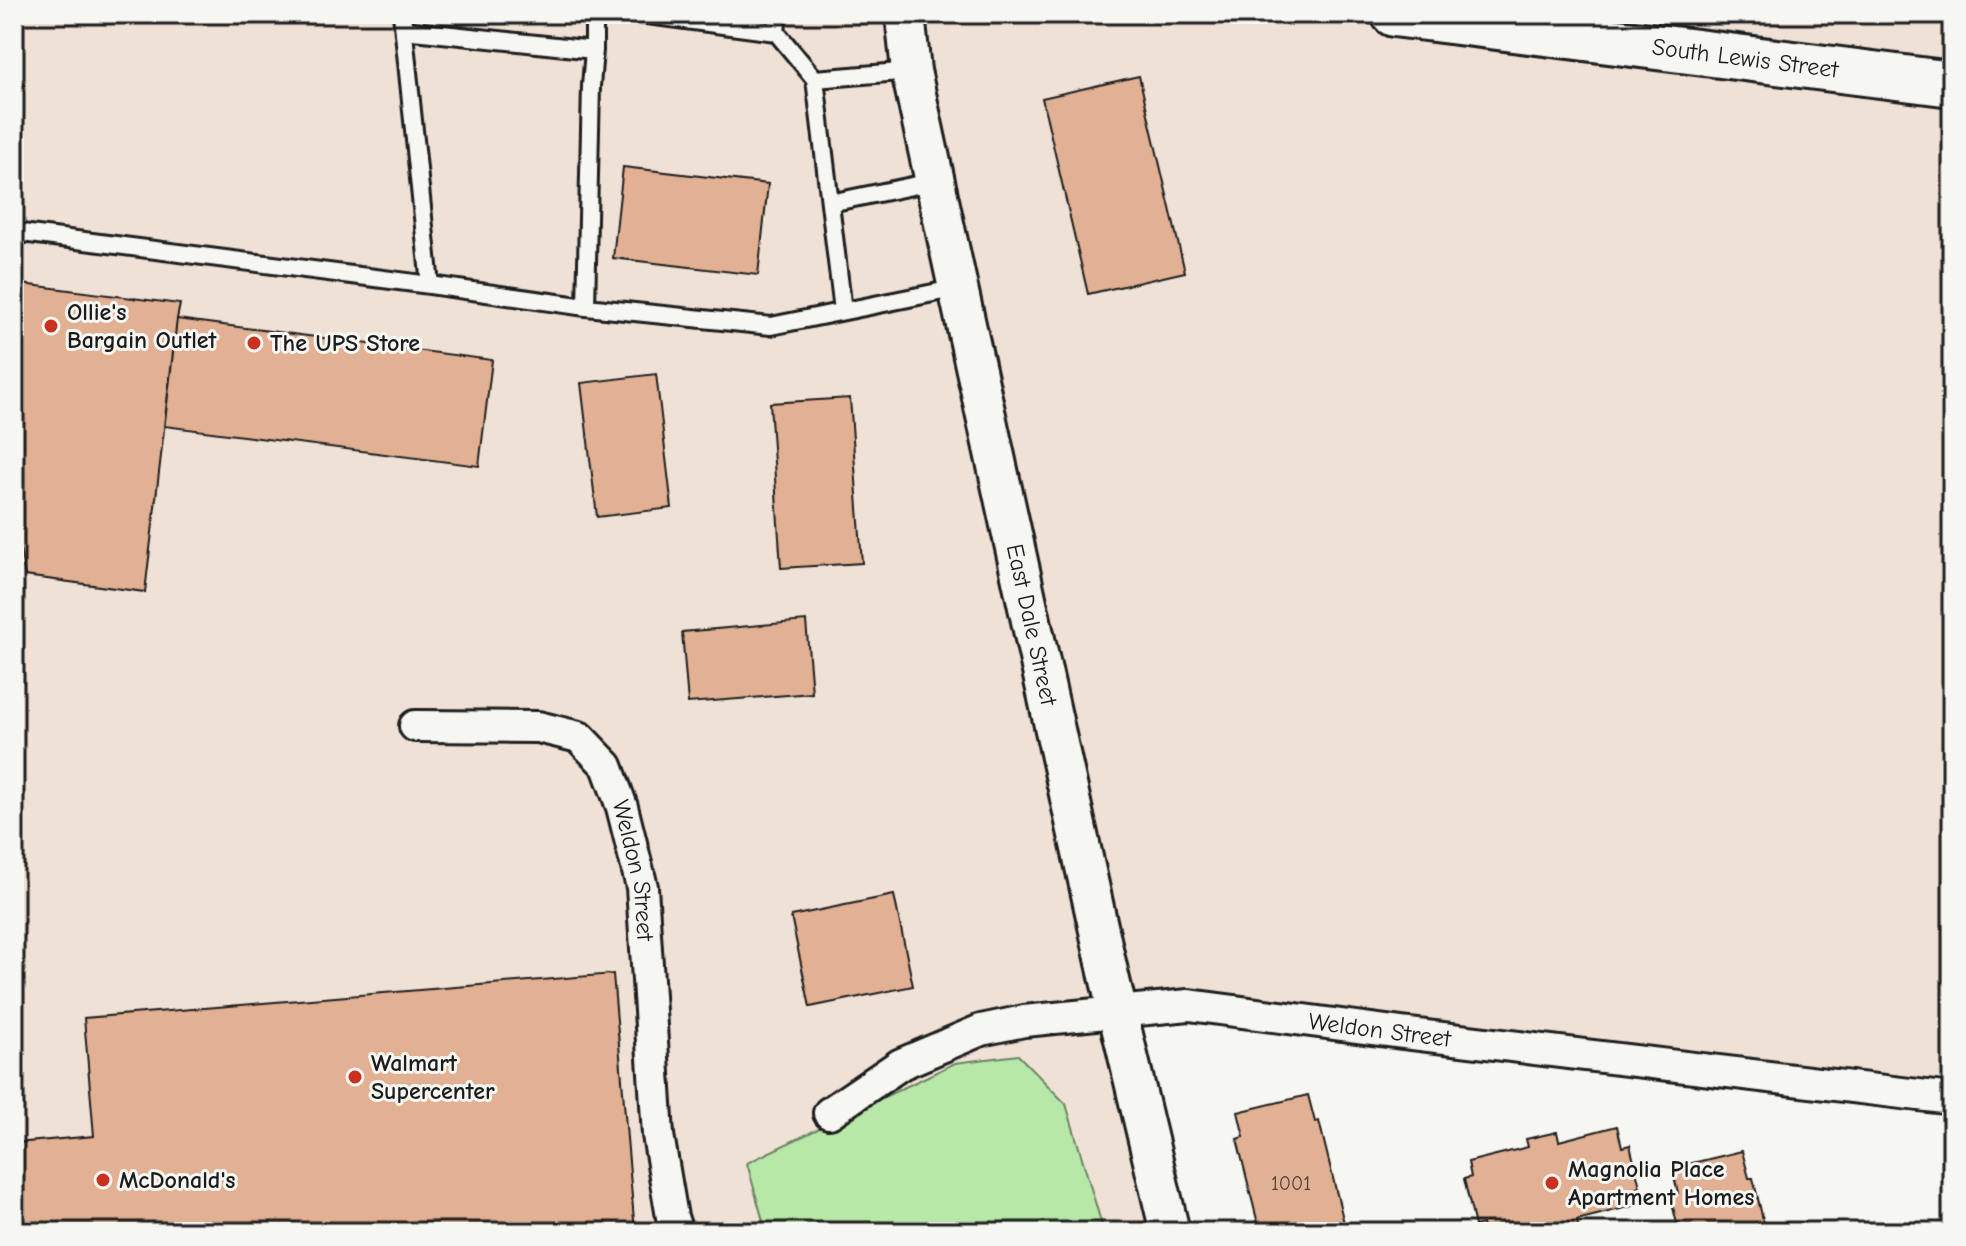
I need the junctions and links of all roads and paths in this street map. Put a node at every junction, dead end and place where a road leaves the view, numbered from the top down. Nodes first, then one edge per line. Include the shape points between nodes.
1 (594, 14) edge
2 (640, 14) edge
3 (778, 14) edge
4 (905, 14) edge
5 (1394, 14) edge
6 (403, 22) edge
7 (776, 32) junction
8 (594, 50) junction
9 (911, 71) junction
10 (815, 79) junction
11 (1952, 84) edge
12 (936, 181) junction
13 (830, 203) junction
14 (14, 232) edge
15 (430, 285) junction
16 (958, 288) junction
17 (586, 307) junction
18 (843, 311) junction
19 (415, 726) dead end
20 (1118, 1012) junction
21 (1952, 1099) edge
22 (829, 1113) dead end
23 (677, 1232) edge
24 (1170, 1232) edge

1 - 8 lane
2 - 7 lane
3 - 7 lane
4 - 9 street, East Dale Street
5 - 11 main road, South Lewis Street
6 - 8 lane
6 - 15 lane
7 - 10 lane
8 - 17 lane
9 - 10 lane
9 - 12 street, East Dale Street
10 - 13 lane
12 - 13 lane
12 - 16 street, East Dale Street
13 - 18 lane
14 - 15 lane
15 - 17 lane
16 - 18 lane
16 - 20 street, East Dale Street
17 - 18 lane via 771,326
19 - 23 street, Weldon Street via 538,727 579,737 607,766 642,887 658,1135
20 - 21 street, Weldon Street via 1189,1005
20 - 22 street, Weldon Street via 981,1030 901,1064
20 - 24 street, East Dale Street

